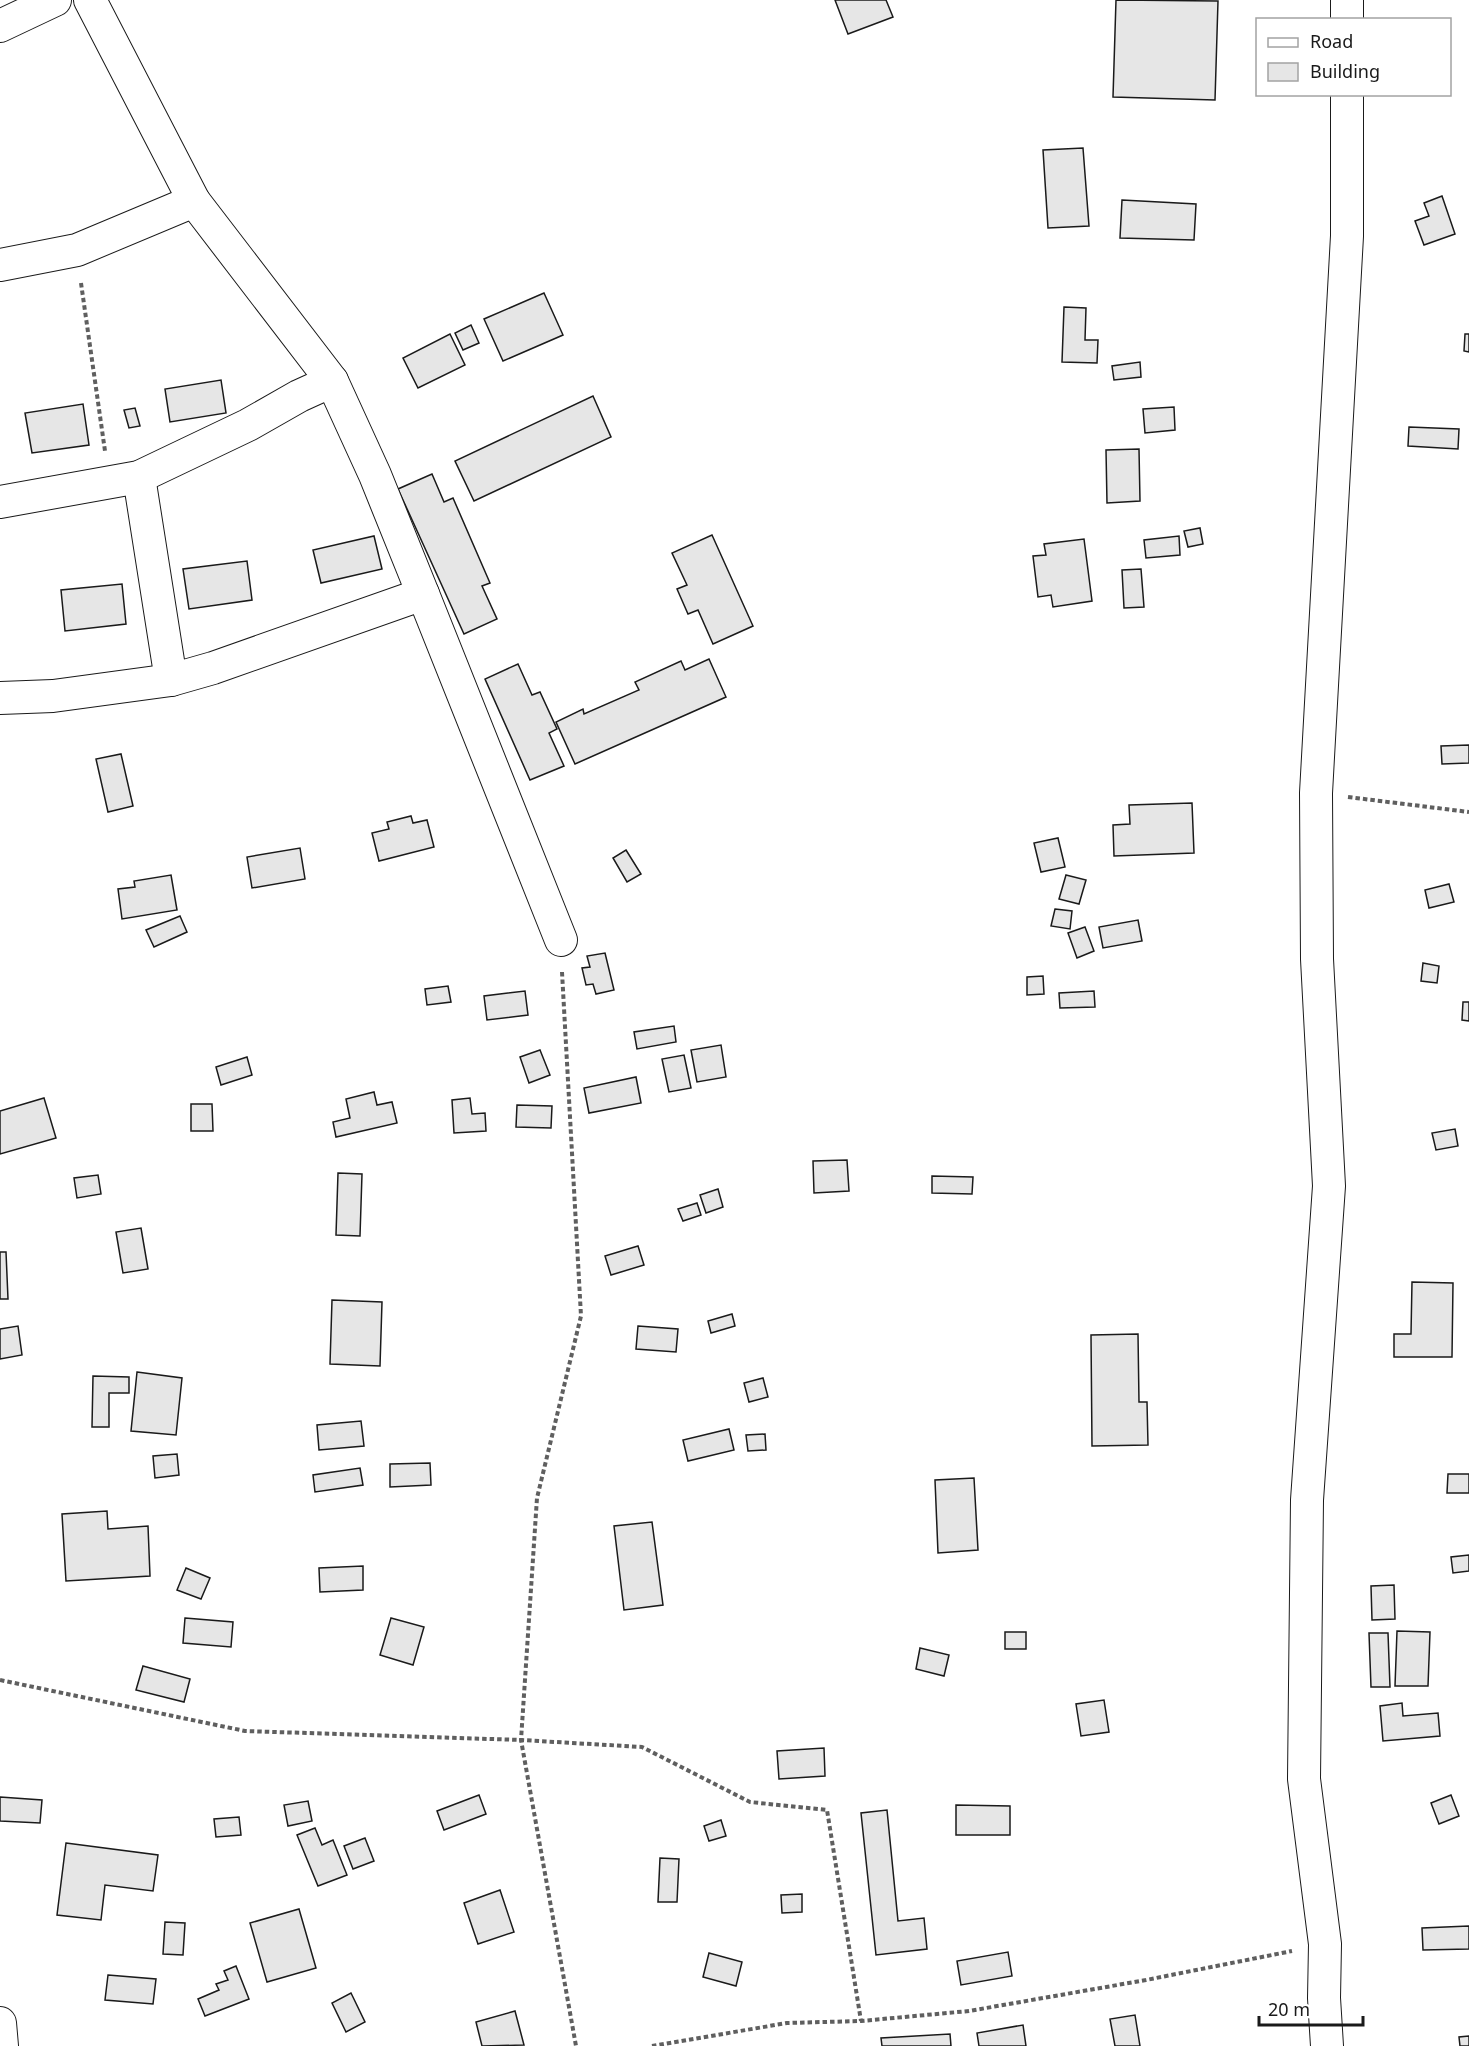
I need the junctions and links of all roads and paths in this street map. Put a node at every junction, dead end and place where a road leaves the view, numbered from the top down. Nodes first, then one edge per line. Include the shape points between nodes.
1 (55, 0) edge
2 (90, 0) edge
3 (1347, 0) edge
4 (1347, 18) edge
5 (0, 26) edge
6 (1347, 96) edge
7 (194, 201) junction
8 (77, 250) junction
9 (0, 265) edge
10 (332, 381) junction
11 (124, 480) junction
12 (0, 502) edge
13 (423, 594) junction
14 (171, 680) junction
15 (0, 699) edge
16 (1316, 793) junction
17 (1469, 812) edge
18 (561, 940) joint
19 (0, 1680) edge
20 (521, 1740) junction
21 (1325, 1944) junction
22 (861, 2021) junction
23 (0, 2023) edge
24 (2, 2046) edge
25 (576, 2046) edge
26 (652, 2046) edge
27 (1327, 2046) edge

1 - 5 street
2 - 7 street
3 - 4 street
6 - 16 street via 1347,236
7 - 8 street
7 - 10 street
8 - 9 street
8 - 11 path
10 - 11 street via 248,425
10 - 13 street
11 - 12 street
11 - 14 street
13 - 14 street
13 - 18 street
14 - 15 street
16 - 17 path
16 - 21 street via 1317,959 1329,1186 1307,1500 1304,1779
18 - 20 path via 581,1316 537,1498
19 - 20 path via 244,1731
20 - 22 path via 642,1747 750,1802 827,1810
20 - 25 path
21 - 22 path via 969,2011
21 - 27 street
22 - 26 path via 787,2024
23 - 24 street

